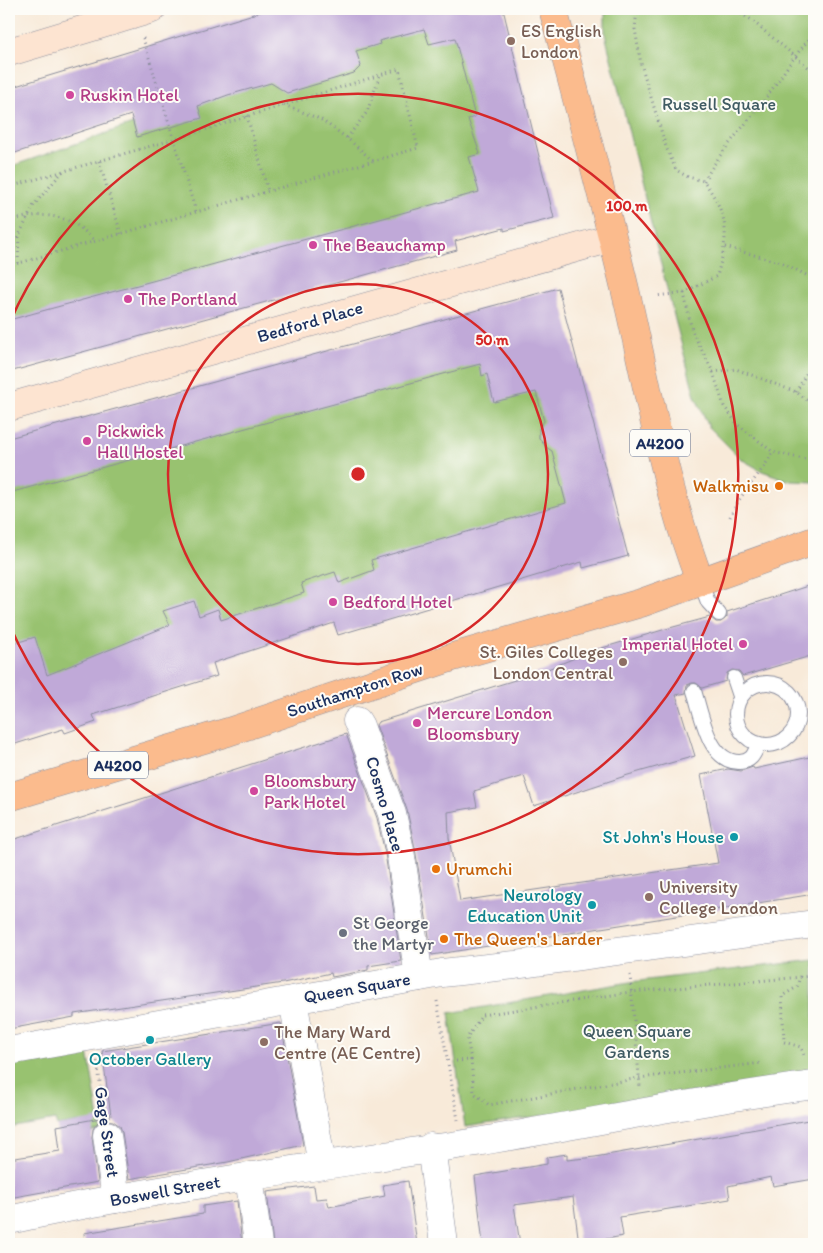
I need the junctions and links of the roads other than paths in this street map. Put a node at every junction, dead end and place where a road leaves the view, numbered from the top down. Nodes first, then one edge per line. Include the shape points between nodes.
1 (553, 9) edge
2 (144, 11) edge
3 (9, 52) edge
4 (612, 238) junction
5 (9, 407) edge
6 (814, 541) edge
7 (700, 581) junction
8 (719, 614) dead end
9 (734, 678) dead end
10 (694, 691) dead end
11 (740, 696) junction
12 (357, 721) dead end
13 (758, 744) junction
14 (9, 797) edge
15 (814, 924) edge
16 (419, 977) junction
17 (292, 1000) junction
18 (9, 1051) edge
19 (814, 1085) edge
20 (107, 1135) road end
21 (431, 1147) junction
22 (322, 1165) junction
23 (249, 1176) junction
24 (116, 1199) junction
25 (9, 1220) edge
26 (258, 1244) edge
27 (444, 1244) edge

1 - 4 main road, A4200
2 - 3 street
4 - 5 street, Bedford Place
4 - 7 main road, A4200 via 673,500
6 - 7 main road, A4200
7 - 8 lane via 708,602
7 - 14 main road, Southampton Row / A4200 via 641,603 444,660 228,732
9 - 11 lane
10 - 13 lane via 715,750 735,762 746,762
11 - 13 lane via 735,715 737,725 749,740
11 - 13 lane via 758,684 778,685 791,694 798,708 798,719 788,738 779,743
12 - 16 street, Cosmo Place via 392,814
15 - 16 street, Queen Square
16 - 17 street, Queen Square
17 - 18 street
17 - 22 street, Queen Square
19 - 21 street
20 - 24 street, Gage Street
21 - 22 street
21 - 27 street
22 - 23 street, Boswell Street
23 - 24 street, Boswell Street
23 - 26 street
24 - 25 street, Boswell Street

